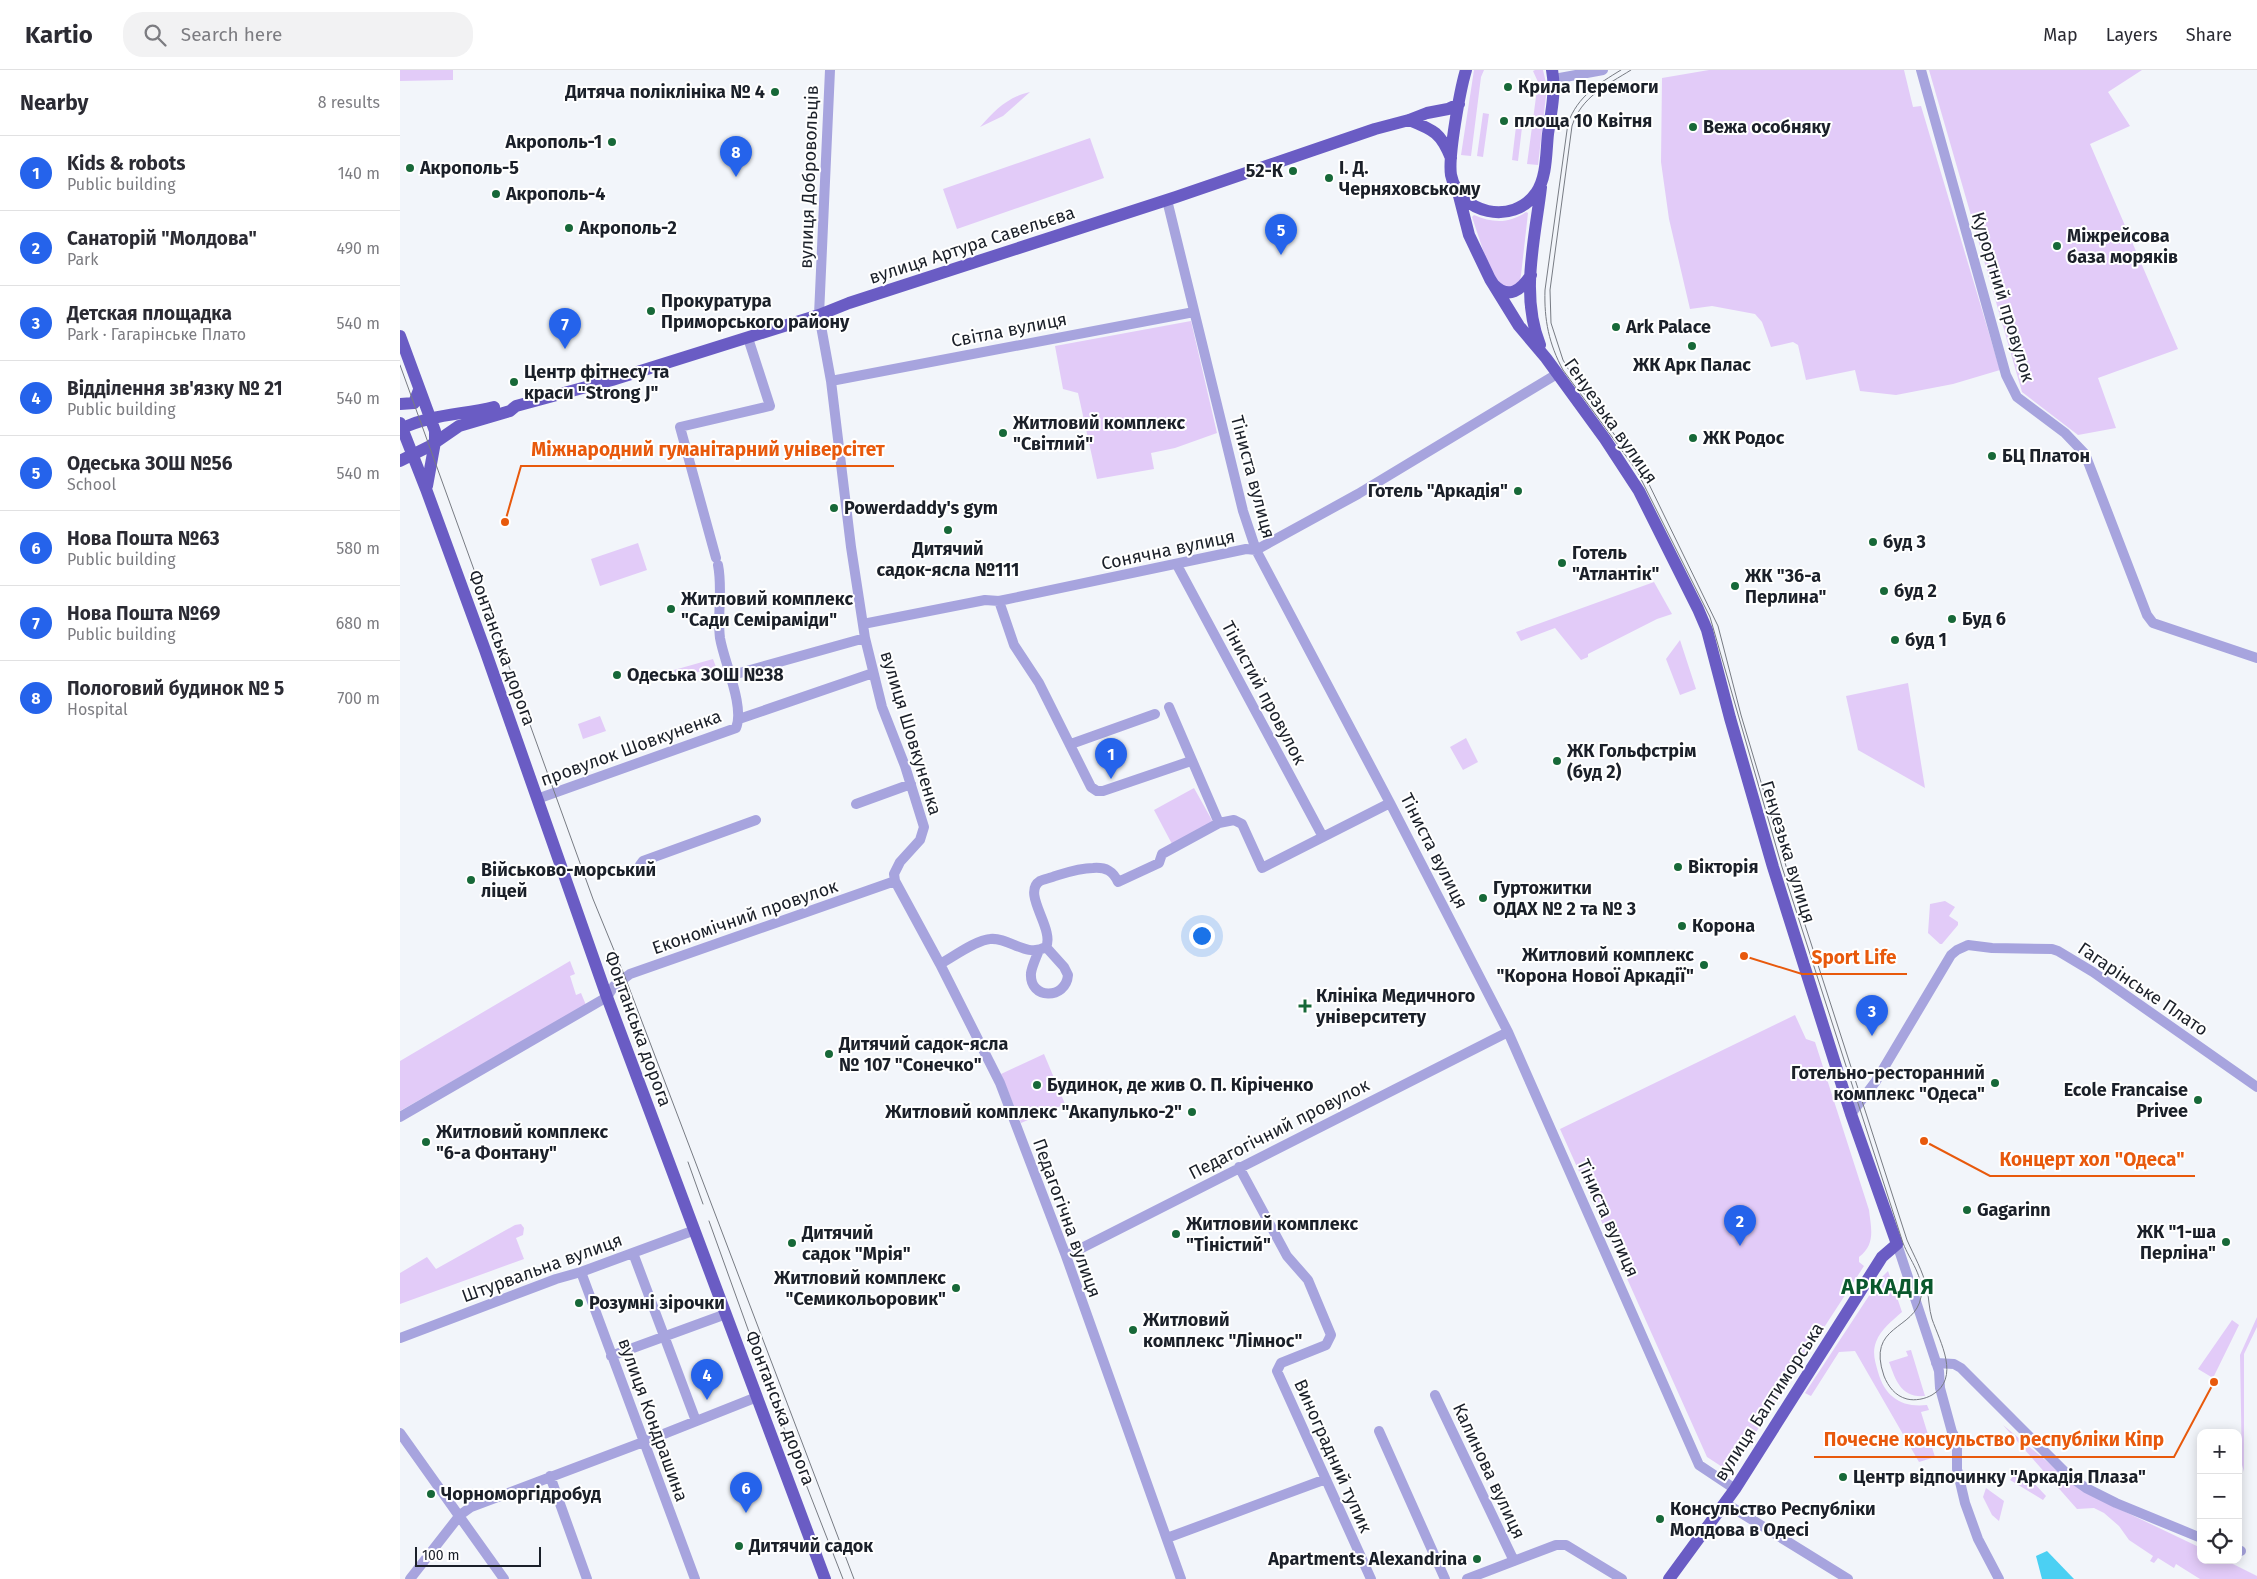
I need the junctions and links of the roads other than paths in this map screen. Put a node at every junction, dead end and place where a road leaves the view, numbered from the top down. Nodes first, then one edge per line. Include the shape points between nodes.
1 (830, 70) edge
2 (1603, 70) edge
3 (1921, 70) edge
4 (1462, 74) edge
5 (1553, 74) edge
6 (1459, 104) junction
7 (1409, 120) junction
8 (1451, 159) junction
9 (1541, 185) junction
10 (1458, 192) junction
11 (1167, 200) junction
12 (1531, 275) junction
13 (1490, 279) junction
14 (1194, 312) junction
15 (820, 315) junction
16 (400, 336) edge
17 (748, 338) junction
18 (1546, 358) junction
19 (1557, 374) junction
20 (831, 381) junction
21 (419, 390) junction
22 (400, 404) edge
23 (516, 406) junction
24 (430, 418) junction
25 (401, 427) edge
26 (436, 442) junction
27 (412, 455) junction
28 (400, 461) edge
29 (426, 489) junction
30 (1256, 550) junction
31 (1177, 565) junction
32 (999, 601) junction
33 (863, 624) junction
34 (865, 638) junction
35 (2257, 658) edge
36 (873, 673) junction
37 (730, 676) junction
38 (1169, 707) dead end
39 (1155, 714) dead end
40 (737, 724) junction
41 (1071, 744) junction
42 (1191, 761) junction
43 (911, 784) junction
44 (537, 799) junction
45 (1390, 803) junction
46 (856, 804) dead end
47 (756, 820) dead end
48 (1219, 823) junction
49 (1322, 837) junction
50 (640, 865) dead end
51 (894, 878) junction
52 (940, 964) junction
53 (607, 997) junction
54 (1508, 1032) junction
55 (2257, 1087) edge
56 (1851, 1114) junction
57 (400, 1117) edge
58 (1239, 1168) junction
59 (695, 1230) junction
60 (1897, 1244) junction
61 (633, 1253) junction
62 (1066, 1256) junction
63 (581, 1272) junction
64 (726, 1314) junction
65 (664, 1337) junction
66 (400, 1338) edge
67 (611, 1356) junction
68 (1937, 1367) junction
69 (1435, 1395) dead end
70 (757, 1396) junction
71 (696, 1421) junction
72 (1379, 1431) dead end
73 (400, 1433) edge
74 (644, 1442) junction
75 (550, 1476) junction
76 (1326, 1480) junction
77 (1735, 1488) junction
78 (1725, 1503) junction
79 (460, 1515) junction
80 (2197, 1536) edge
81 (1167, 1538) junction
82 (1514, 1561) junction
83 (410, 1579) edge
84 (504, 1579) edge
85 (586, 1579) edge
86 (695, 1579) edge
87 (825, 1579) edge
88 (1181, 1579) edge
89 (1371, 1579) edge
90 (1445, 1579) edge
91 (1466, 1579) edge
92 (1622, 1579) edge
93 (1669, 1579) edge
94 (1848, 1579) edge
95 (1999, 1579) edge

1 - 15 street, вулиця Добровольців
2 - 5 street
3 - 35 street, Курортний провулок via 2013,392 2065,433 2085,454 2153,623
4 - 6 main road
5 - 9 main road via 1553,99
6 - 7 main road, вулиця Артура Савельєва
6 - 8 main road
7 - 8 main road via 1434,131 1446,145
7 - 11 main road, вулиця Артура Савельєва
8 - 10 main road
9 - 10 main road via 1531,200 1506,212 1479,209
9 - 12 main road, Генуезька вулиця
10 - 13 main road, Генуезька вулиця via 1469,235
11 - 14 street, Тіниста вулиця
11 - 15 main road, вулиця Артура Савельєва
12 - 13 main road via 1520,289 1510,293 1498,289
12 - 18 main road, Генуезька вулиця via 1533,327
13 - 18 main road, Генуезька вулиця via 1520,326
14 - 20 street, Світла вулиця
14 - 30 street, Тіниста вулиця via 1243,511
15 - 17 main road, вулиця Артура Савельєва
15 - 20 street, вулиця Добровольців
16 - 21 main road
17 - 23 main road, вулиця Артура Савельєва
17 - 37 street via 770,406 680,427 717,561 721,583 720,637
18 - 19 main road, Генуезька вулиця
19 - 30 street, Сонячна вулиця via 1358,494
19 - 56 main road, Генуезька вулиця via 1639,491 1707,630 1773,867
20 - 33 street, вулиця Шовкуненка via 850,547
21 - 22 main road via 414,403
21 - 24 main road
23 - 24 main road, вулиця Артура Савельєва via 507,404
23 - 26 main road, вулиця Артура Савельєва via 510,411 459,426
24 - 25 main road, вулиця Артура Савельєва
24 - 26 main road
25 - 27 main road, Фонтанська дорога
26 - 27 main road, вулиця Артура Савельєва
26 - 29 main road
27 - 28 main road, вулиця Артура Савельєва
27 - 29 main road, Фонтанська дорога
29 - 44 main road, Фонтанська дорога
30 - 31 street, Сонячна вулиця via 1246,549
30 - 45 street, Тіниста вулиця
31 - 32 street, Сонячна вулиця
31 - 49 street, Тінистий провулок
32 - 33 street, Сонячна вулиця via 985,600
32 - 41 street via 1014,645 1039,683
33 - 34 street, вулиця Шовкуненка
34 - 36 street, вулиця Шовкуненка
34 - 37 street
36 - 40 street, провулок Шовкуненка
36 - 43 street, вулиця Шовкуненка
37 - 40 street via 738,706
38 - 42 street
39 - 41 street
40 - 44 street, провулок Шовкуненка
41 - 42 street via 1091,787 1103,792
42 - 48 street
43 - 46 street
43 - 51 street, вулиця Шовкуненка via 924,827 920,840 900,862
44 - 53 main road, Фонтанська дорога
45 - 49 street
45 - 54 street, Тіниста вулиця
47 - 50 street via 643,861
48 - 49 street via 1234,820 1242,824 1262,868
48 - 52 street via 1162,854 1159,863 1118,882 1108,869 1096,867 1080,868 1039,881 1034,889 1035,899 1049,935 1043,948 1027,950 991,938
51 - 52 street, Педагогічна вулиця
51 - 53 street, Економічний провулок via 630,974 614,986
52 - 62 street, Педагогічна вулиця via 1000,1083
53 - 57 street, Економічний провулок
53 - 59 main road, Фонтанська дорога
54 - 58 street, Педагогічний провулок
54 - 77 street, Тіниста вулиця via 1699,1465
55 - 56 street, Гагарінське Плато via 2093,972 2052,948 1968,945 1952,955 1876,1081
56 - 60 main road, Генуезька вулиця
58 - 62 street, Педагогічний провулок
58 - 76 street, Виноградний тупик via 1288,1256 1308,1280 1331,1335 1326,1345 1281,1363 1277,1371
59 - 61 street, Штурвальна вулиця
59 - 64 main road, Фонтанська дорога
60 - 68 street, Генуезька вулиця
60 - 77 main road, вулиця Балтиморська via 1882,1257
61 - 63 street, Штурвальна вулиця
61 - 65 street
62 - 81 street, Педагогічна вулиця
63 - 66 street, Штурвальна вулиця
63 - 67 street, вулиця Кондрашина
64 - 65 street
64 - 70 main road, Фонтанська дорога
65 - 67 street
65 - 71 street
67 - 74 street, вулиця Кондрашина
68 - 80 street via 1951,1363 1961,1368 2026,1435 2086,1488
68 - 95 street, Генуезька вулиця via 1952,1432 1958,1441 1957,1469 1965,1503 1978,1539
69 - 82 street, Калинова вулиця
70 - 71 street
70 - 87 main road, Фонтанська дорога
71 - 74 street
72 - 90 street
73 - 79 street
74 - 75 street
74 - 86 street, вулиця Кондрашина
75 - 79 street via 471,1507
75 - 85 street
76 - 81 street
76 - 89 street, Виноградний тупик
77 - 78 main road, вулиця Балтиморська
78 - 93 main road, вулиця Балтиморська
78 - 94 street
79 - 83 street
79 - 84 street
81 - 88 street, Педагогічна вулиця
82 - 91 street
82 - 92 street via 1556,1545 1566,1545

